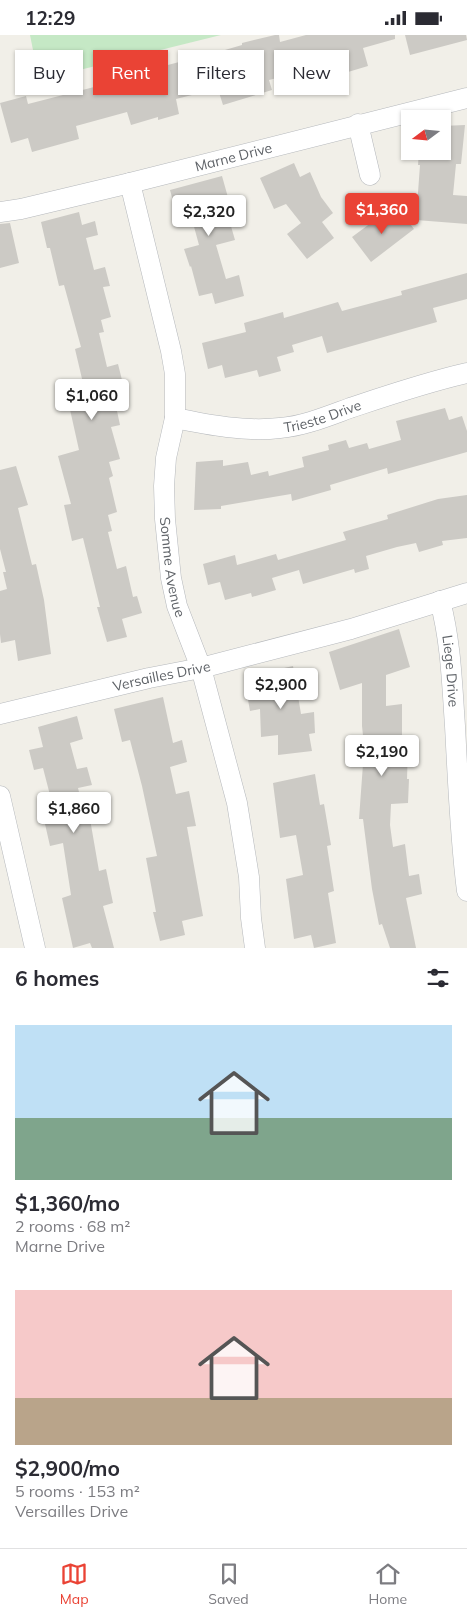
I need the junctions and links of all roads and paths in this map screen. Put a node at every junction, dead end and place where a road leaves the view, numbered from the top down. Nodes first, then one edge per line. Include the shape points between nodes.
1 (467, 98) edge
2 (358, 124) junction
3 (370, 175) dead end
4 (130, 183) junction
5 (0, 212) edge
6 (467, 373) edge
7 (174, 418) junction
8 (467, 593) edge
9 (440, 601) junction
10 (201, 668) junction
11 (0, 714) edge
12 (0, 797) edge
13 (467, 891) edge
14 (34, 948) edge
15 (256, 948) edge

1 - 2 street, Marne Drive
2 - 3 street
2 - 4 street, Marne Drive
4 - 5 street, Marne Drive
4 - 7 street, Somme Avenue via 171,351 175,374
6 - 7 street, Trieste Drive via 283,428 245,429
7 - 10 street, Somme Avenue via 166,458 165,519 177,606
8 - 9 street, Versailles Drive
9 - 10 street, Versailles Drive via 351,629
9 - 13 street, Liege Drive via 447,628 451,668 461,848
10 - 11 street, Versailles Drive
10 - 15 street, Somme Avenue via 237,803
12 - 14 street

